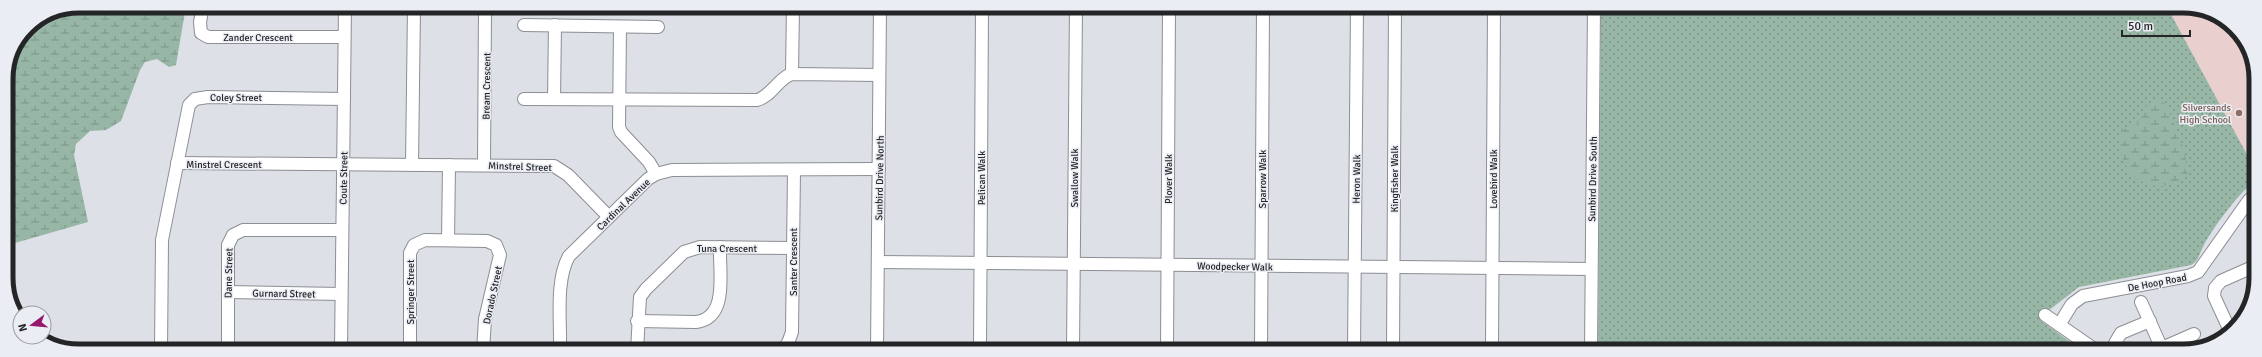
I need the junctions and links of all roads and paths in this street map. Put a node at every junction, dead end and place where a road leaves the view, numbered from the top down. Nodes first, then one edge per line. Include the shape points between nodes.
1 (202, 13) edge
2 (345, 13) edge
3 (414, 13) edge
4 (485, 13) edge
5 (793, 13) edge
6 (880, 13) edge
7 (982, 13) edge
8 (1076, 13) edge
9 (1170, 13) edge
10 (1263, 13) edge
11 (1357, 13) edge
12 (1396, 13) edge
13 (1494, 13) edge
14 (1594, 13) edge
15 (524, 25) dead end
16 (555, 25) junction
17 (620, 27) junction
18 (658, 27) dead end
19 (344, 37) junction
20 (792, 74) junction
21 (880, 74) junction
22 (344, 99) junction
23 (524, 99) dead end
24 (554, 99) junction
25 (619, 99) junction
26 (177, 163) junction
27 (343, 164) junction
28 (412, 165) junction
29 (449, 165) junction
30 (484, 165) junction
31 (879, 169) junction
32 (794, 171) junction
33 (656, 174) junction
34 (2249, 200) edge
35 (609, 217) junction
36 (342, 230) junction
37 (448, 240) junction
38 (720, 247) junction
39 (792, 248) junction
40 (878, 262) junction
41 (981, 264) junction
42 (1074, 264) junction
43 (1167, 265) junction
44 (1261, 266) junction
45 (1355, 267) junction
46 (1393, 267) junction
47 (1493, 267) junction
48 (1591, 268) junction
49 (2249, 269) edge
50 (228, 292) junction
51 (341, 294) junction
52 (2141, 302) dead end
53 (2045, 315) dead end
54 (637, 321) junction
55 (2150, 321) junction
56 (2059, 325) junction
57 (2228, 326) edge
58 (2194, 334) dead end
59 (2115, 343) dead end
60 (161, 344) edge
61 (228, 344) edge
62 (340, 344) edge
63 (410, 344) edge
64 (483, 344) edge
65 (560, 344) edge
66 (637, 344) edge
67 (787, 344) edge
68 (877, 344) edge
69 (980, 344) edge
70 (1073, 344) edge
71 (1166, 344) edge
72 (1261, 344) edge
73 (1354, 344) edge
74 (1393, 344) edge
75 (1492, 344) edge
76 (1591, 344) edge
77 (2087, 344) edge
78 (2160, 344) edge
79 (2174, 344) edge

1 - 19 street, Zander Crescent via 200,29 201,33 208,37
2 - 19 street, Coute Street
3 - 28 street
4 - 30 street, Bream Crescent
5 - 20 street
6 - 21 street, Sunbird Drive North
7 - 41 street, Pelican Walk
8 - 42 street, Swallow Walk
9 - 43 street, Plover Walk
10 - 44 street, Sparrow Walk
11 - 45 street, Heron Walk
12 - 46 street, Kingfisher Walk
13 - 47 street, Lovebird Walk
14 - 48 street, Sunbird Drive South
15 - 16 street
16 - 17 street
16 - 24 street
17 - 18 street
17 - 25 street
19 - 22 street, Coute Street
20 - 21 street
20 - 25 street via 763,98 756,100
21 - 31 street, Sunbird Drive North
22 - 26 street, Coley Street via 195,99 187,110
22 - 27 street, Coute Street
23 - 24 street
24 - 25 street
25 - 33 street via 621,132 649,162
26 - 27 street, Minstrel Crescent
26 - 60 street, Minstrel Crescent via 162,240
27 - 28 street, Minstrel Crescent
27 - 36 street, Coute Street
28 - 29 street, Minstrel Street
29 - 30 street, Minstrel Street
29 - 37 street
30 - 35 street, Minstrel Street via 554,166 568,175
31 - 32 street, Cardinal Avenue
31 - 40 street, Sunbird Drive North
32 - 33 street, Cardinal Avenue via 672,170
32 - 39 street, Santer Crescent
33 - 35 street, Cardinal Avenue
34 - 56 street, De Hoop Road via 2198,272 2083,296 2072,304
35 - 65 street, Cardinal Avenue via 569,256 563,268
36 - 50 street, Dane Street via 237,231 228,245
36 - 51 street, Coute Street
37 - 63 street, Springer Street via 420,241 412,248
37 - 64 street, Dorado Street via 487,241 499,249 499,262 485,319
38 - 39 street, Tuna Crescent
38 - 54 street, Tuna Crescent via 694,247 678,256 642,292 638,302
38 - 54 street via 719,298 713,316 696,322
39 - 67 street, Santer Crescent via 792,332
40 - 41 street, Woodpecker Walk
40 - 68 street, Sunbird Drive North
41 - 42 street, Woodpecker Walk
41 - 69 street, Pelican Walk
42 - 43 street, Woodpecker Walk
42 - 70 street, Swallow Walk
43 - 44 street, Woodpecker Walk
43 - 71 street, Plover Walk
44 - 45 street, Woodpecker Walk
44 - 72 street, Sparrow Walk
45 - 46 street, Woodpecker Walk
45 - 73 street, Heron Walk
46 - 47 street, Woodpecker Walk
46 - 74 street, Kingfisher Walk
47 - 48 street, Woodpecker Walk
47 - 75 street, Lovebird Walk
48 - 76 street, Sunbird Drive South
49 - 57 street via 2221,281 2214,288 2214,296
50 - 51 street, Gurnard Street
50 - 61 street, Dane Street
51 - 62 street, Coute Street
52 - 55 street
53 - 56 street
54 - 66 street, Tuna Crescent
55 - 59 street via 2121,333
55 - 78 street
56 - 77 street
58 - 79 street

